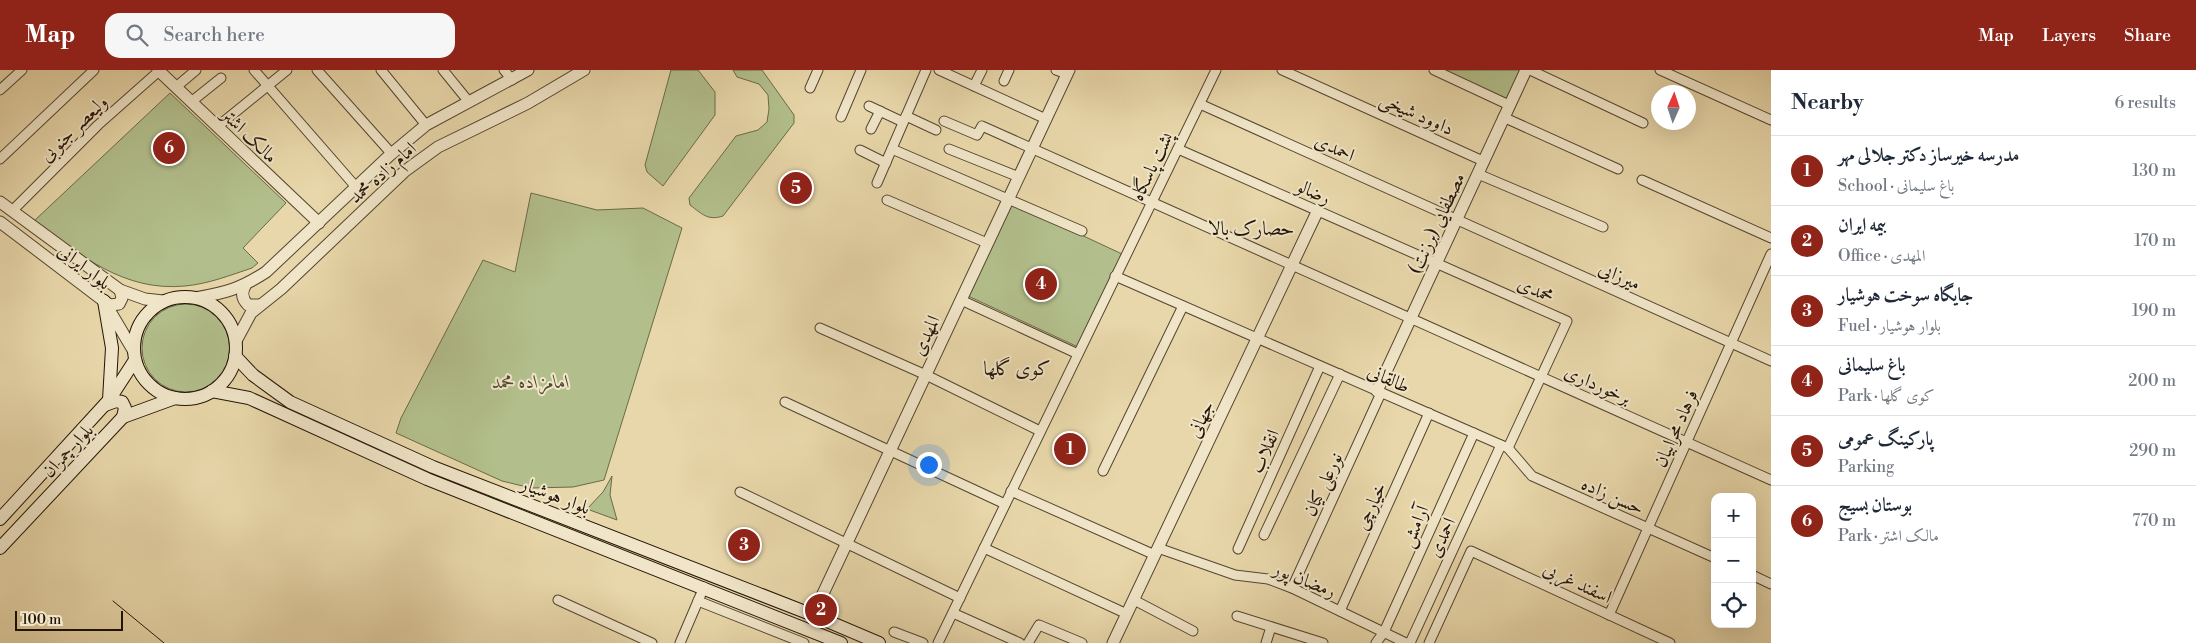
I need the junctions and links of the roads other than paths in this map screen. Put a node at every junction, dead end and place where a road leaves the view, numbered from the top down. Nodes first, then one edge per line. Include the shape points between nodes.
1 (22, 70) edge
2 (94, 70) edge
3 (158, 70) edge
4 (196, 70) edge
5 (254, 70) edge
6 (287, 70) edge
7 (317, 70) edge
8 (380, 70) edge
9 (443, 70) edge
10 (504, 70) edge
11 (528, 70) edge
12 (584, 70) edge
13 (818, 70) edge
14 (861, 70) edge
15 (926, 70) edge
16 (939, 70) edge
17 (982, 70) edge
18 (1010, 70) edge
19 (1216, 70) edge
20 (1282, 70) edge
21 (1434, 70) edge
22 (1526, 70) edge
23 (1530, 70) edge
24 (1660, 70) edge
25 (1064, 71) edge
26 (950, 72) edge
27 (221, 78) dead end
28 (512, 80) junction
29 (1004, 81) dead end
30 (267, 86) junction
31 (974, 86) junction
32 (176, 87) junction
33 (810, 88) dead end
34 (0, 90) edge
35 (191, 102) junction
36 (469, 102) junction
37 (1200, 104) junction
38 (1509, 105) junction
39 (869, 106) dead end
40 (880, 111) junction
41 (841, 117) dead end
42 (1504, 118) junction
43 (905, 119) junction
44 (1046, 119) junction
45 (1771, 120) edge
46 (944, 121) dead end
47 (1643, 123) dead end
48 (426, 126) junction
49 (217, 127) junction
50 (871, 129) dead end
51 (936, 130) dead end
52 (1032, 148) junction
53 (892, 149) junction
54 (949, 149) dead end
55 (1178, 149) junction
56 (860, 150) dead end
57 (391, 153) junction
58 (0, 159) edge
59 (1483, 162) junction
60 (886, 163) junction
61 (1618, 169) dead end
62 (1478, 174) junction
63 (1018, 177) junction
64 (1642, 180) dead end
65 (877, 183) dead end
66 (356, 187) junction
67 (1008, 198) junction
68 (887, 200) dead end
69 (0, 202) edge
70 (1152, 202) junction
71 (12, 210) junction
72 (1318, 210) junction
73 (1456, 220) junction
74 (0, 222) edge
75 (319, 224) junction
76 (1603, 228) dead end
77 (1082, 231) dead end
78 (1771, 238) edge
79 (987, 243) junction
80 (1771, 254) edge
81 (1437, 262) junction
82 (1292, 264) junction
83 (1115, 276) junction
84 (245, 286) junction
85 (120, 290) junction
86 (195, 298) junction
87 (961, 300) junction
88 (163, 301) junction
89 (104, 302) junction
90 (260, 305) junction
91 (1183, 306) junction
92 (1411, 318) junction
93 (820, 328) dead end
94 (1257, 338) junction
95 (236, 341) junction
96 (1731, 343) junction
97 (1078, 354) junction
98 (134, 355) junction
99 (235, 356) junction
100 (1771, 361) edge
101 (1320, 366) junction
102 (1340, 374) junction
103 (926, 375) junction
104 (1541, 376) junction
105 (265, 384) junction
106 (212, 391) junction
107 (1379, 392) junction
108 (175, 398) junction
109 (250, 398) junction
110 (785, 402) dead end
111 (106, 403) junction
112 (1429, 413) junction
113 (123, 418) junction
114 (1040, 431) junction
115 (1474, 433) junction
116 (1687, 442) junction
117 (1504, 446) junction
118 (890, 450) junction
119 (1103, 471) dead end
120 (1771, 480) edge
121 (1012, 491) junction
122 (740, 492) dead end
123 (1006, 504) junction
124 (0, 519) edge
125 (1648, 528) junction
126 (1264, 534) dead end
127 (847, 543) junction
128 (0, 548) edge
129 (984, 548) junction
130 (1238, 549) dead end
131 (1156, 552) junction
132 (1711, 556) edge
133 (1756, 577) edge
134 (1771, 584) edge
135 (704, 587) junction
136 (1292, 588) junction
137 (960, 598) junction
138 (558, 600) dead end
139 (1134, 600) junction
140 (698, 601) junction
141 (1340, 611) junction
142 (952, 614) junction
143 (1127, 614) junction
144 (1609, 614) junction
145 (813, 615) junction
146 (1237, 616) dead end
147 (1271, 627) junction
148 (1193, 631) dead end
149 (894, 632) dead end
150 (1384, 632) junction
151 (652, 643) edge
152 (680, 643) edge
153 (804, 643) edge
154 (841, 643) edge
155 (879, 643) edge
156 (923, 643) edge
157 (938, 643) edge
158 (1020, 643) edge
159 (1028, 643) edge
160 (1082, 643) edge
161 (1113, 643) edge
162 (1266, 643) edge
163 (1323, 643) edge
164 (1376, 643) edge
165 (1408, 643) edge
166 (1429, 643) edge
167 (1670, 643) edge

1 - 34 street
2 - 58 street
3 - 32 street, مالک اشتر
3 - 71 street, ولیعصر جنوبی
4 - 32 street
5 - 30 street
6 - 30 street
7 - 57 street
8 - 48 street
9 - 36 street
10 - 28 street
11 - 28 street, امام زاده محمد
12 - 90 street, امام زاده محمد via 528,103 438,147 405,171
13 - 33 street
14 - 41 street
15 - 43 street
16 - 26 street
17 - 31 street
18 - 29 street
19 - 37 street, پشت پاسگاه
20 - 59 street, داوود شیخی
21 - 38 street
22 - 38 street, مصطفایی (برزنت)
23 - 47 street
24 - 45 street
25 - 44 street, المهدی
26 - 31 street
27 - 35 street
28 - 36 street, امام زاده محمد
30 - 49 street
30 - 66 street
31 - 44 street
32 - 35 street, مالک اشتر
35 - 49 street, مالک اشتر
36 - 48 street, امام زاده محمد
37 - 55 street, پشت پاسگاه
37 - 73 street, احمدی
38 - 42 street, مصطفایی (برزنت)
39 - 40 street
40 - 43 street
40 - 50 street
42 - 59 street, مصطفایی (برزنت)
42 - 61 street
43 - 51 street
43 - 53 street
44 - 52 street, المهدی
46 - 52 street, برخورداری via 976,135 982,126
48 - 57 street, امام زاده محمد
49 - 75 street, مالک اشتر
52 - 63 street, المهدی
52 - 70 street, برخورداری
53 - 60 street
53 - 67 street
54 - 63 street
55 - 70 street, پشت پاسگاه
55 - 72 street, رضالو
56 - 60 street
57 - 66 street, امام زاده محمد
59 - 62 street, مصطفایی (برزنت)
60 - 65 street
62 - 73 street, مصطفایی (برزنت)
62 - 76 street
63 - 67 street, المهدی
64 - 78 street
66 - 75 street, امام زاده محمد
67 - 77 street
67 - 79 street, المهدی
68 - 79 street
69 - 71 street, بلوار ایرانی
70 - 82 street, برخورداری
70 - 83 street, پشت پاسگاه
71 - 85 street, بلوار ایرانی
72 - 81 street, رضالو
72 - 82 street, جهانی
73 - 81 street, مصطفایی (برزنت)
73 - 96 street, میرزایی
74 - 89 street, بلوار ایرانی
75 - 84 street, امام زاده محمد via 266,272
79 - 87 street, المهدی
80 - 96 street, فرهاد محرابیان
81 - 92 street, مصطفایی (برزنت)
81 - 104 street, محمدی via 1567,321
82 - 92 street, برخورداری
82 - 94 street, جهانی
83 - 91 street, طالقانی
83 - 97 street, پشت پاسگاه
84 - 86 street, امام زاده محمد
84 - 90 street via 242,294 248,306
85 - 88 street, بلوار ایرانی via 145,299
85 - 89 street via 122,298 119,304
86 - 88 main road
86 - 95 main road via 210,303 222,313
87 - 97 street
87 - 103 street, المهدی
88 - 98 main road via 152,308 141,322 134,338
89 - 98 street, بلوار ایرانی
89 - 111 main road via 112,348
90 - 95 street, امام زاده محمد via 244,324
91 - 94 street, طالقانی
91 - 119 street
92 - 104 street, برخورداری
92 - 107 street, مصطفایی (برزنت)
93 - 103 street
94 - 101 street, طالقانی
94 - 131 street, جهانی
95 - 99 main road
96 - 100 street, میرزایی
96 - 116 street, فرهاد محرابیان
97 - 114 street, پشت پاسگاه
98 - 108 main road via 145,380 158,391
98 - 111 main road, بلوار چمران
99 - 105 main road, بلوار هوشیار
99 - 106 main road via 231,370
101 - 102 street, طالقانی
101 - 130 street, انقلاب
102 - 107 street, طالقانی
102 - 126 street
103 - 114 street
103 - 118 street, المهدی
104 - 116 street, برخورداری
104 - 117 street, احمدی
105 - 109 main road via 252,386 248,392
105 - 145 main road, بلوار هوشیار via 290,402 433,467
106 - 108 main road via 188,399
106 - 109 main road, بلوار هوشیار
107 - 112 street, طالقانی
107 - 136 street, نورعلی کیان
108 - 113 main road, بلوار چمران
109 - 135 main road, بلوار هوشیار via 427,479
110 - 118 street
111 - 113 main road via 122,402 125,408
111 - 124 main road, بلوار چمران
112 - 115 street, طالقانی
112 - 141 street, خیارچی
113 - 128 main road, بلوار چمران
114 - 121 street, پشت پاسگاه
115 - 117 street, طالقانی
115 - 150 street, آرامش
116 - 120 street, برخورداری
116 - 125 street, فرهاد محرابیان
117 - 125 street, حسن زاده via 1532,476
117 - 165 street, احمدی
118 - 123 street
118 - 127 street, المهدی
121 - 123 street, پشت پاسگاه
121 - 131 street, رمضان پور
122 - 127 street
123 - 129 street, پشت پاسگاه
125 - 132 street, حسن زاده
125 - 144 street, فرهاد محرابیان
127 - 137 street
127 - 145 street, المهدی
129 - 137 street, پشت پاسگاه
129 - 143 street
131 - 136 street, رمضان پور via 1235,575 1268,579
131 - 139 street, جهانی
133 - 134 street
135 - 140 street
135 - 154 main road, بلوار هوشیار
136 - 141 street, رمضان پور
137 - 142 street, پشت پاسگاه
138 - 151 street
139 - 143 street, جهانی
139 - 148 street
140 - 152 street
140 - 153 street
141 - 150 street, رمضان پور
142 - 157 street, پشت پاسگاه
142 - 158 street
143 - 161 street, جهانی
144 - 166 street, اسفند غربی via 1472,551
144 - 167 street, اسفند غربی
145 - 155 main road, بلوار هوشیار
146 - 147 street
147 - 162 street
147 - 163 street
149 - 156 street
150 - 164 street, آرامش
150 - 165 street, رمضان پور
159 - 160 street via 1039,625

